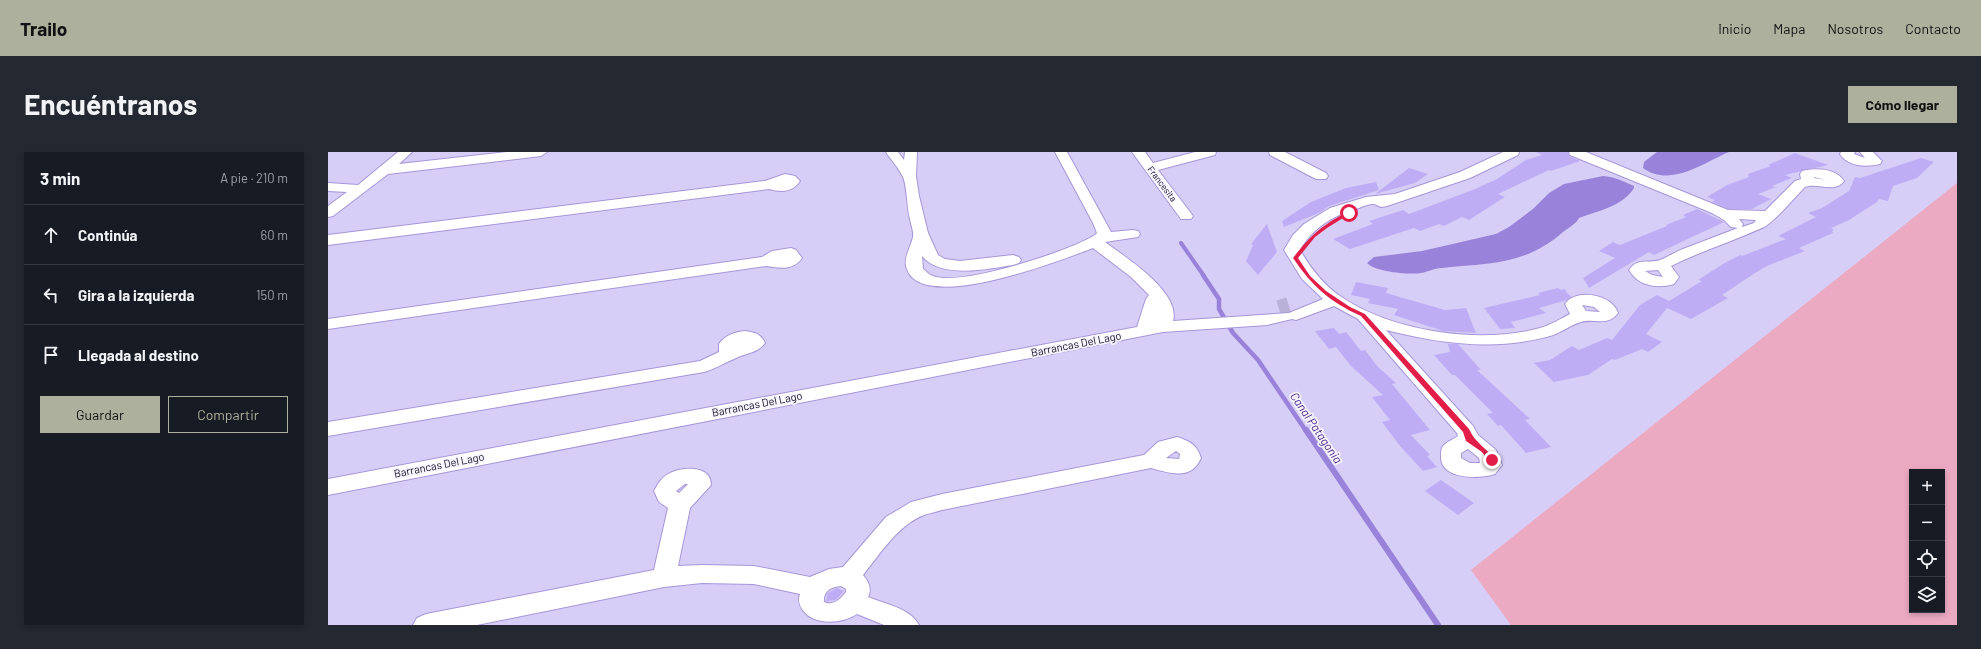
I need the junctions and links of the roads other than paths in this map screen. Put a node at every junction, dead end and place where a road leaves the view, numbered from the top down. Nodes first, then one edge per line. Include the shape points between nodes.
1 (406, 152) edge
2 (541, 152) edge
3 (892, 152) edge
4 (911, 152) edge
5 (1061, 152) edge
6 (1138, 152) edge
7 (1210, 152) edge
8 (1275, 152) edge
9 (1496, 152) edge
10 (1513, 152) edge
11 (1576, 152) edge
12 (1849, 152) edge
13 (1866, 152) edge
14 (1150, 168) junction
15 (384, 170) junction
16 (1321, 176) dead end
17 (910, 178) junction
18 (1452, 180) junction
19 (1808, 181) dead end
20 (768, 185) dead end
21 (328, 187) edge
22 (361, 188) junction
23 (328, 213) edge
24 (1186, 216) dead end
25 (1730, 219) junction
26 (1133, 234) dead end
27 (921, 236) junction
28 (328, 240) edge
29 (1093, 242) junction
30 (766, 261) dead end
31 (1662, 266) dead end
32 (1158, 295) junction
33 (1330, 296) junction
34 (1363, 315) junction
35 (1580, 317) dead end
36 (328, 324) edge
37 (1163, 327) junction
38 (1145, 330) junction
39 (1420, 333) junction
40 (1393, 348) junction
41 (728, 354) dead end
42 (328, 429) edge
43 (1469, 439) dead end
44 (1151, 461) dead end
45 (328, 487) edge
46 (680, 505) dead end
47 (664, 577) junction
48 (848, 577) junction
49 (815, 588) junction
50 (854, 602) junction
51 (426, 625) edge
52 (906, 625) edge

1 - 15 street
2 - 15 street
3 - 17 street
4 - 17 street
5 - 29 street via 1104,233
6 - 14 street, Francesita
7 - 14 street
8 - 16 street
9 - 18 street via 1457,172
10 - 18 street
11 - 25 street
12 - 13 street via 1846,154 1857,160 1875,160
14 - 24 street, Francesita
15 - 22 street
17 - 27 street
18 - 33 street via 1349,213 1314,236 1296,258 1308,277
19 - 25 street via 1795,188 1759,221
20 - 28 street
21 - 22 street
22 - 23 street
25 - 31 street
26 - 29 street
27 - 29 street via 932,258 955,265 990,264
27 - 29 street via 914,262 916,271 923,278 949,283 1007,273
29 - 32 street via 1153,288
30 - 36 street
32 - 37 street via 1167,314
32 - 38 street via 1154,299
33 - 34 street
33 - 37 street, Barrancas Del Lago via 1287,312 1242,322
34 - 39 street
34 - 40 street
35 - 39 street via 1550,330 1503,339 1449,338
37 - 38 street, Barrancas Del Lago
38 - 45 street, Barrancas Del Lago
39 - 40 street via 1401,338
40 - 43 street via 1466,431
41 - 42 street via 704,366
44 - 48 street via 913,510 887,531
46 - 47 street
47 - 49 street via 702,574 754,575
47 - 51 street
48 - 49 street via 834,577
48 - 50 street via 854,580 859,590
49 - 50 street via 810,601 812,607 823,614 839,612
50 - 52 street

